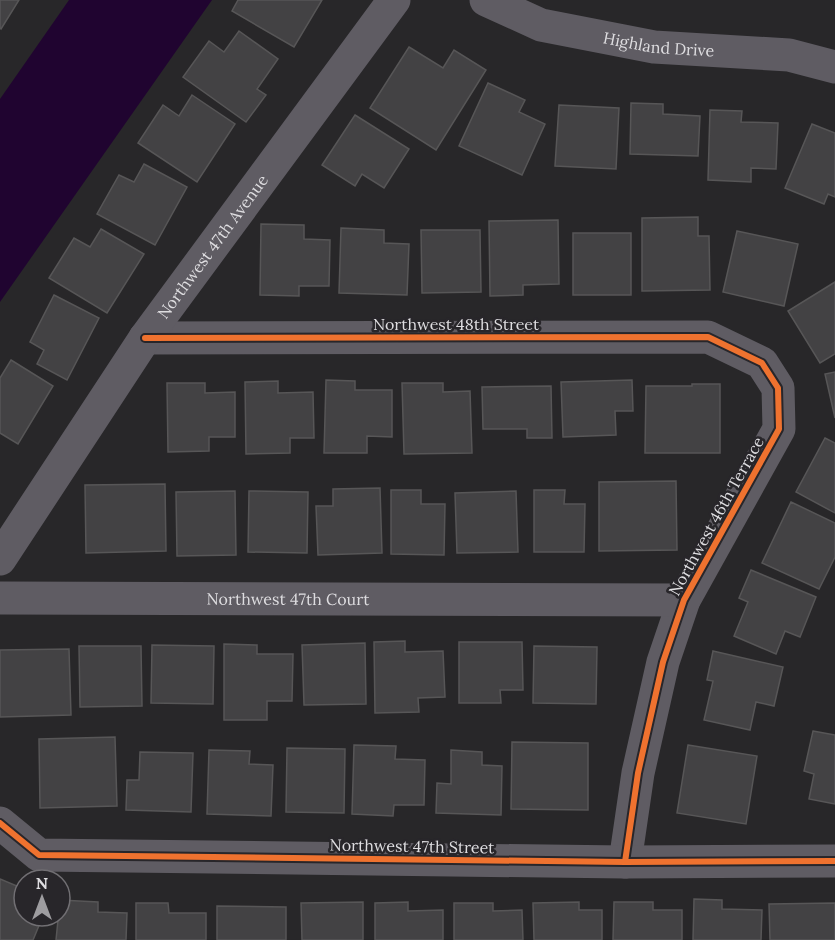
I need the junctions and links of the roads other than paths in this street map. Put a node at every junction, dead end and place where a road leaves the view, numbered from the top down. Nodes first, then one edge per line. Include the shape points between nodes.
1 (394, 0) edge
2 (486, 0) edge
3 (835, 67) edge
4 (145, 338) junction
5 (762, 363) joint
6 (0, 559) edge
7 (0, 598) edge
8 (684, 600) junction
9 (0, 822) edge
10 (835, 861) edge
11 (625, 862) junction

1 - 4 street, Northwest 47th Avenue
2 - 3 street, Highland Drive via 541,25 642,44 789,55
4 - 5 street, Northwest 48th Street via 708,337
4 - 6 street, Northwest 47th Avenue
5 - 8 street, Northwest 46th Terrace via 778,388 779,429
7 - 8 street, Northwest 47th Court
8 - 11 street, Northwest 46th Terrace via 663,662 638,772
9 - 11 street, Northwest 47th Street via 39,855
10 - 11 street, Northwest 47th Street

